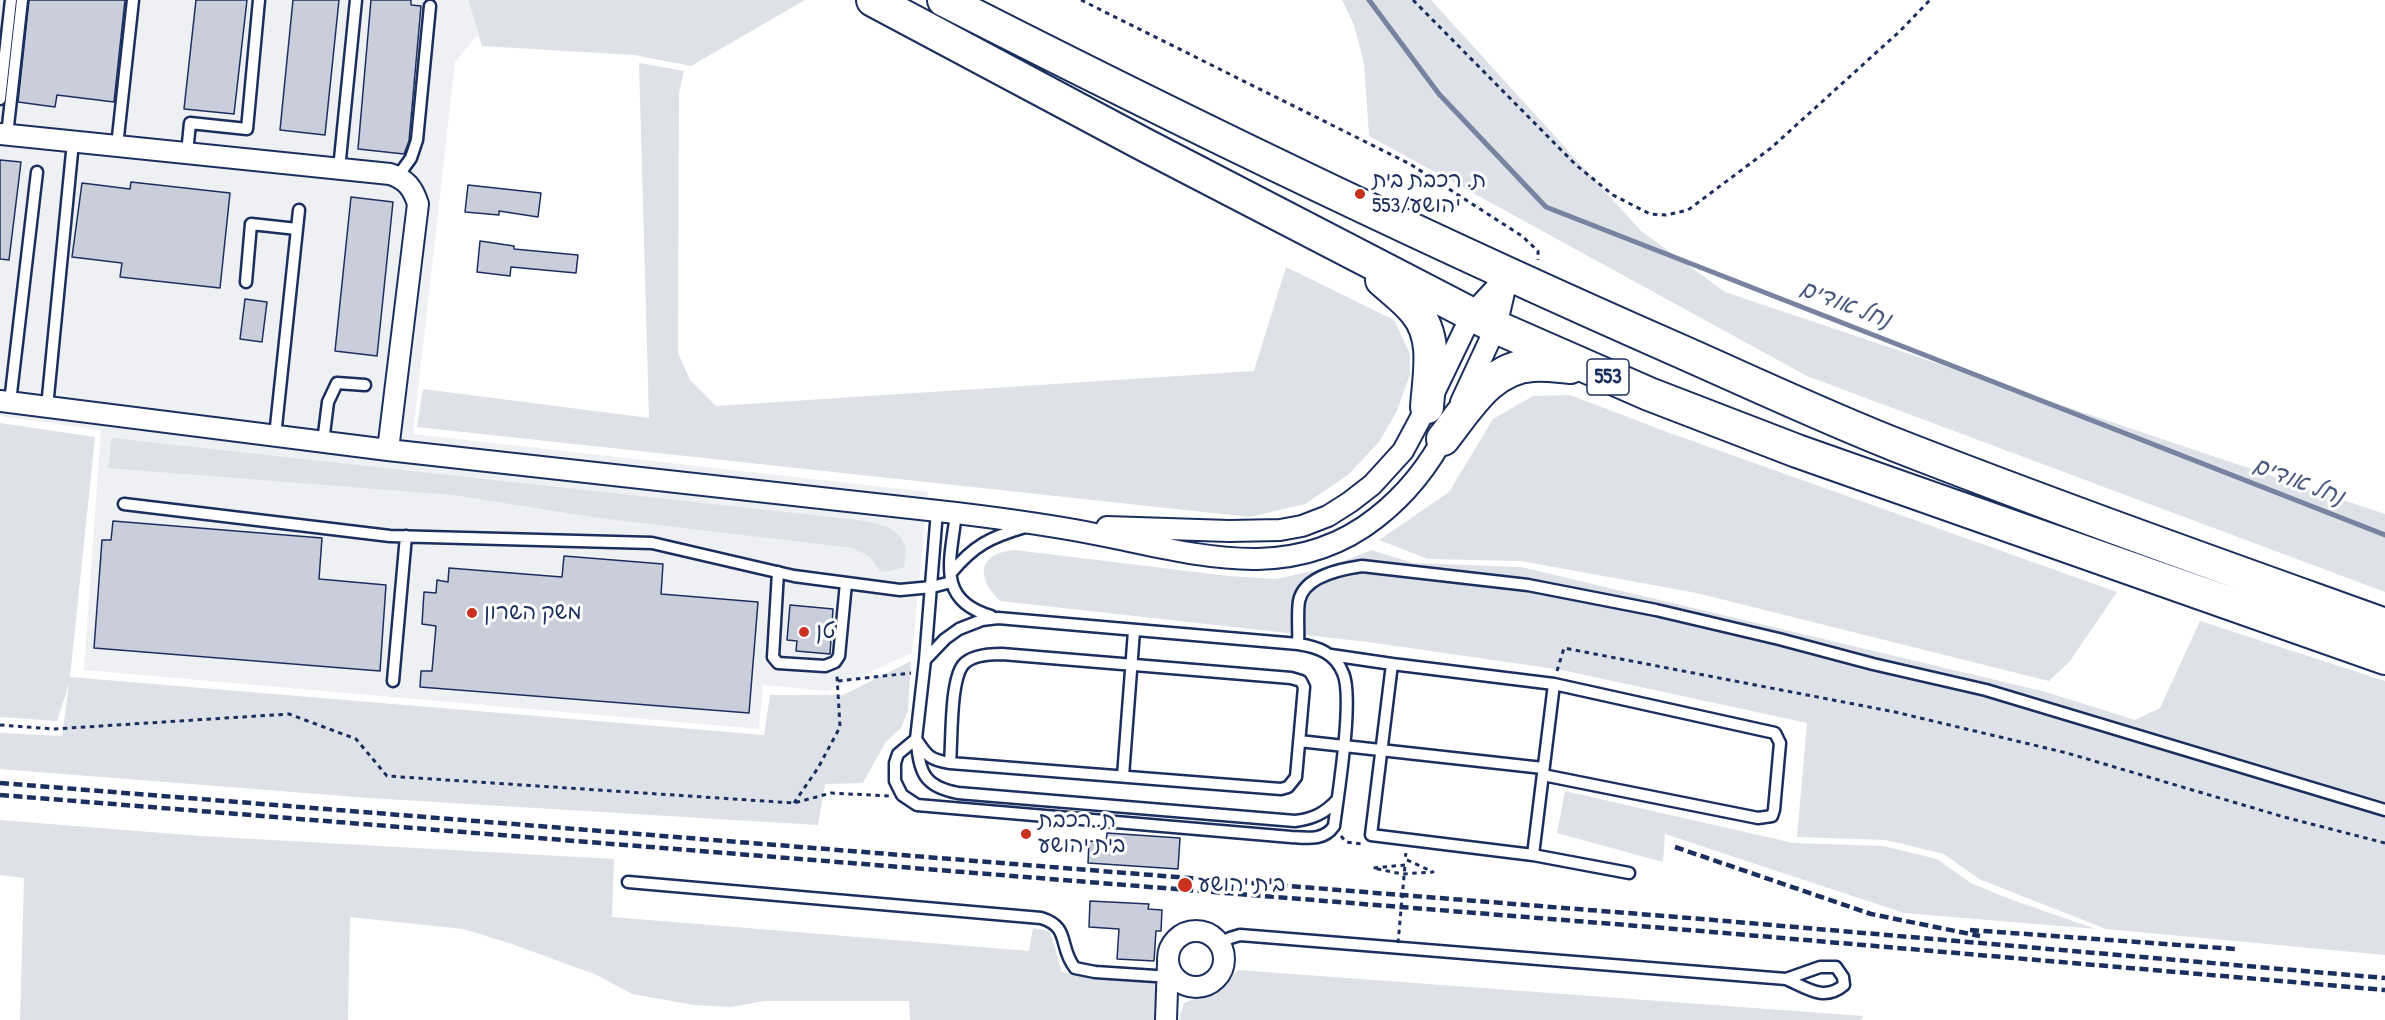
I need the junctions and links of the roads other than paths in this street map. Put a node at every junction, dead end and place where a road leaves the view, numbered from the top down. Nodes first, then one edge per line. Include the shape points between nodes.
1 (11, 0) edge
2 (22, 0) edge
3 (133, 0) edge
4 (259, 0) edge
5 (356, 0) edge
6 (873, 0) edge
7 (944, 0) edge
8 (430, 6) dead end
9 (0, 99) edge
10 (4, 135) edge
11 (73, 142) junction
12 (117, 146) junction
13 (187, 153) junction
14 (339, 169) junction
15 (37, 172) dead end
16 (398, 176) junction
17 (299, 210) dead end
18 (297, 229) junction
19 (1353, 253) junction
20 (1508, 275) junction
21 (246, 282) dead end
22 (1484, 320) junction
23 (1589, 368) junction
24 (365, 384) dead end
25 (5, 401) edge
26 (47, 407) junction
27 (1427, 407) junction
28 (275, 436) junction
29 (1443, 439) junction
30 (323, 442) junction
31 (388, 450) junction
32 (124, 504) dead end
33 (947, 512) junction
34 (1043, 524) junction
35 (406, 536) junction
36 (778, 572) junction
37 (951, 578) junction
38 (846, 583) junction
39 (932, 587) junction
40 (998, 618) junction
41 (2385, 625) edge
42 (1134, 632) junction
43 (1299, 644) junction
44 (1331, 655) junction
45 (2385, 658) edge
46 (1131, 664) junction
47 (1392, 664) junction
48 (925, 665) junction
49 (393, 681) dead end
50 (1554, 684) junction
51 (916, 739) junction
52 (1299, 741) junction
53 (1343, 744) junction
54 (1382, 748) junction
55 (950, 763) junction
56 (1543, 771) junction
57 (1123, 776) junction
58 (1337, 800) junction
59 (2385, 810) edge
60 (1533, 855) junction
61 (1629, 873) dead end
62 (628, 882) dead end
63 (1219, 944) junction
64 (1175, 976) junction
65 (1786, 979) junction
66 (1166, 1020) edge

1 - 9 lane
2 - 10 lane
3 - 12 lane
4 - 13 lane via 247,129 189,123
5 - 14 lane
6 - 19 main road, 553
7 - 20 main road, 553 via 1156,108
8 - 16 lane via 417,140 411,158
10 - 11 street
11 - 12 street
11 - 26 lane
12 - 13 street
13 - 14 street
14 - 16 street
15 - 25 lane
16 - 31 street via 410,186 418,204
17 - 18 lane
18 - 21 lane via 251,224
18 - 28 lane
19 - 22 main road, 553
19 - 27 main road via 1424,324 1431,358
20 - 22 street
20 - 22 street
20 - 41 main road, 553 via 1894,444 2158,545
22 - 23 main road, 553
22 - 27 street
22 - 29 street
23 - 29 main road via 1531,365 1499,375 1487,384
23 - 45 main road, 553 via 1797,451
24 - 30 lane via 337,383 328,402
25 - 26 street
26 - 28 street
27 - 34 street via 1402,451 1372,485 1328,516 1302,526 1229,531
28 - 30 street
29 - 34 street via 1426,468 1391,507 1340,542 1310,554 1227,558
30 - 31 street
31 - 33 street
32 - 35 lane
33 - 34 street
33 - 37 lane
33 - 39 lane
34 - 37 lane via 987,540 963,558
35 - 36 lane via 652,543
35 - 49 lane
36 - 38 lane
36 - 38 lane via 773,657 778,663 825,666 835,662 839,656
37 - 39 lane
37 - 40 lane via 954,592 964,604
38 - 39 lane via 900,590
39 - 48 lane
40 - 42 lane
40 - 48 lane via 959,629 945,639
42 - 43 lane
42 - 46 lane
43 - 44 lane
43 - 59 lane via 1299,602 1303,590 1342,569 1362,566 1528,585 1656,610 1986,690
44 - 47 lane
44 - 53 lane via 1344,674 1347,687
46 - 52 lane via 1301,681 1304,687
46 - 55 lane via 993,654 968,661 955,683
46 - 57 lane
47 - 50 lane
47 - 54 lane
48 - 51 lane
50 - 56 lane
50 - 56 lane via 1775,733 1780,743 1774,810 1772,816 1758,818
51 - 55 lane via 934,761
51 - 58 lane via 922,774 931,784 958,793 1295,821 1317,816
51 - 58 lane via 898,754 895,781 902,795 917,805 1291,837 1329,833 1334,826
52 - 53 lane
52 - 57 lane via 1296,777 1281,789
53 - 54 lane
53 - 58 lane
54 - 56 lane
54 - 60 lane via 1371,835
55 - 57 lane
56 - 60 lane
60 - 61 lane
62 - 64 lane via 1041,918 1059,928 1065,952 1075,968
63 - 64 street via 1223,962 1216,979 1199,987
63 - 64 street via 1208,934 1184,934 1172,945
63 - 65 lane via 1240,935
64 - 66 street via 1177,997
65 - 65 lane via 1825,995 1844,985 1836,967 1820,967

